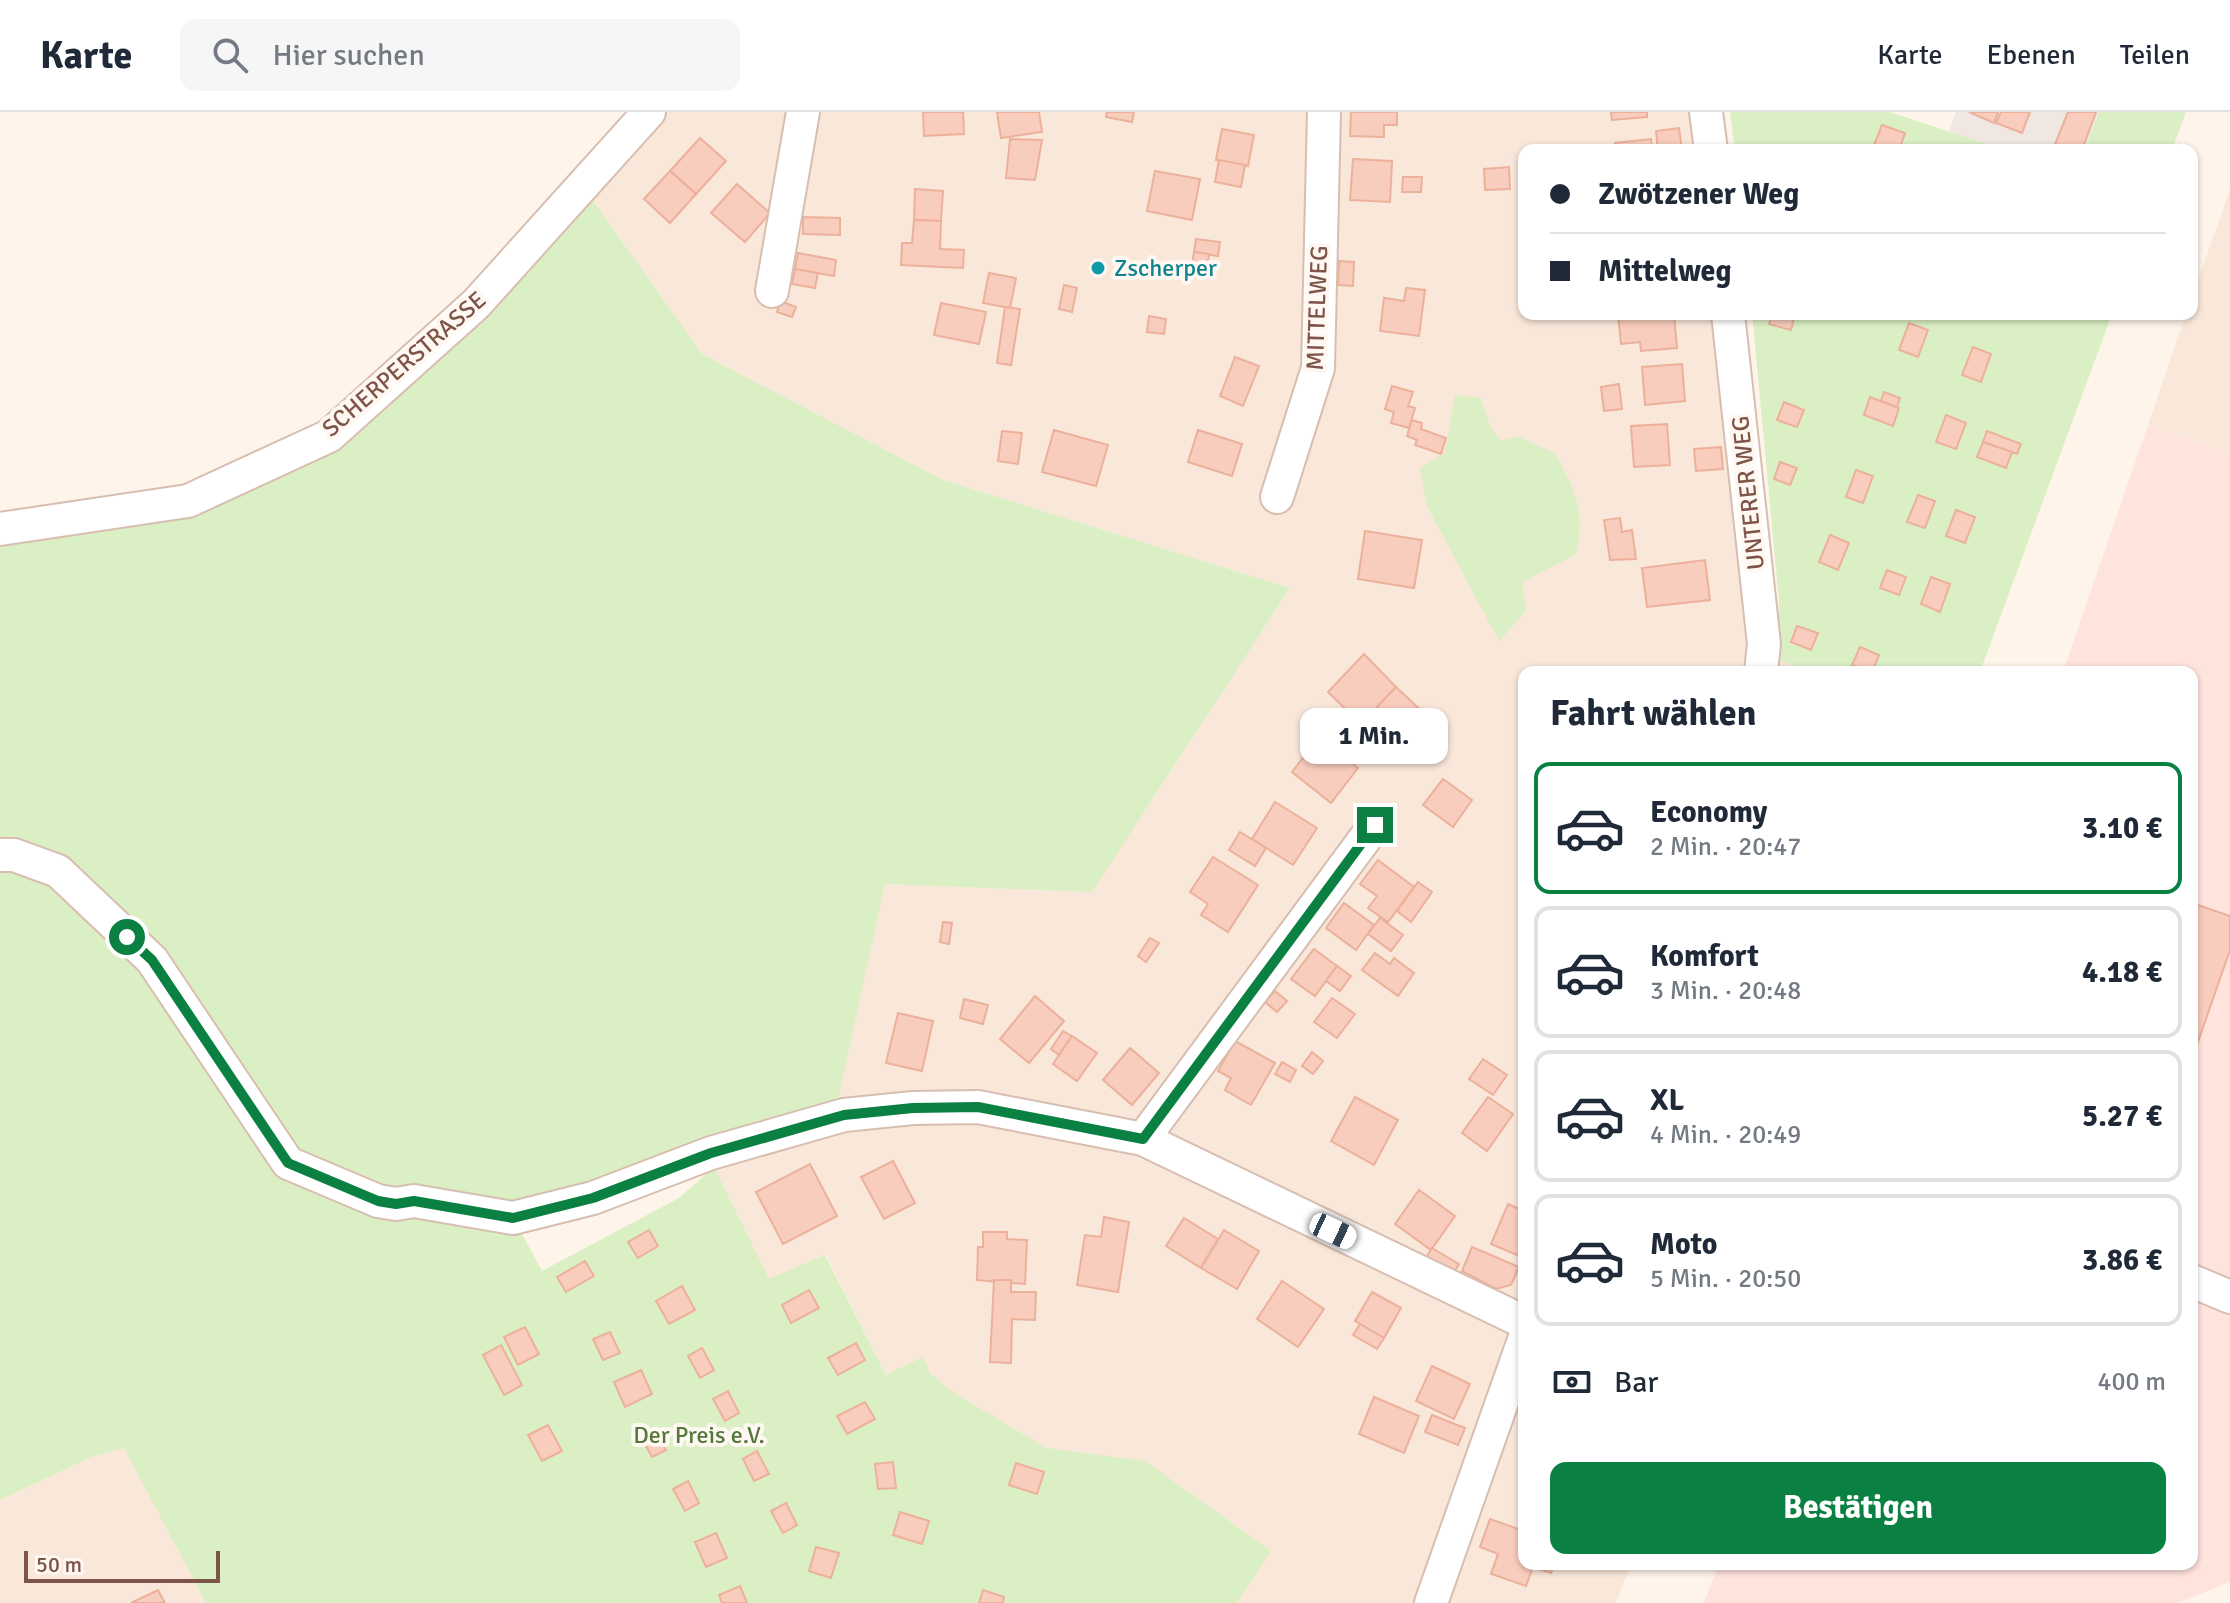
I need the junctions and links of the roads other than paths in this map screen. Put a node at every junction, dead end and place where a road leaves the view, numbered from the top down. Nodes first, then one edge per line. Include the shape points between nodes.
1 (649, 112) edge
2 (803, 112) edge
3 (1324, 112) edge
4 (1706, 112) edge
5 (1710, 144) edge
6 (772, 291) dead end
7 (1729, 320) edge
8 (1277, 497) dead end
9 (0, 529) edge
10 (1762, 666) edge
11 (1375, 825) dead end
12 (0, 855) edge
13 (1143, 1139) junction
14 (2198, 1284) edge
15 (2230, 1297) edge
16 (1518, 1319) edge
17 (1518, 1357) edge
18 (1431, 1603) edge

1 - 9 street, SCHERPERSTRASSE via 476,304 329,436 188,501
2 - 6 street
3 - 8 street, MITTELWEG via 1318,368
4 - 5 street
7 - 10 street, UNTERER WEG via 1764,644
11 - 13 street
12 - 13 street via 58,871 152,960 288,1163 378,1201 414,1201 513,1218 593,1198 711,1153 844,1115 913,1108 978,1107
13 - 16 street
14 - 15 street
17 - 18 street

